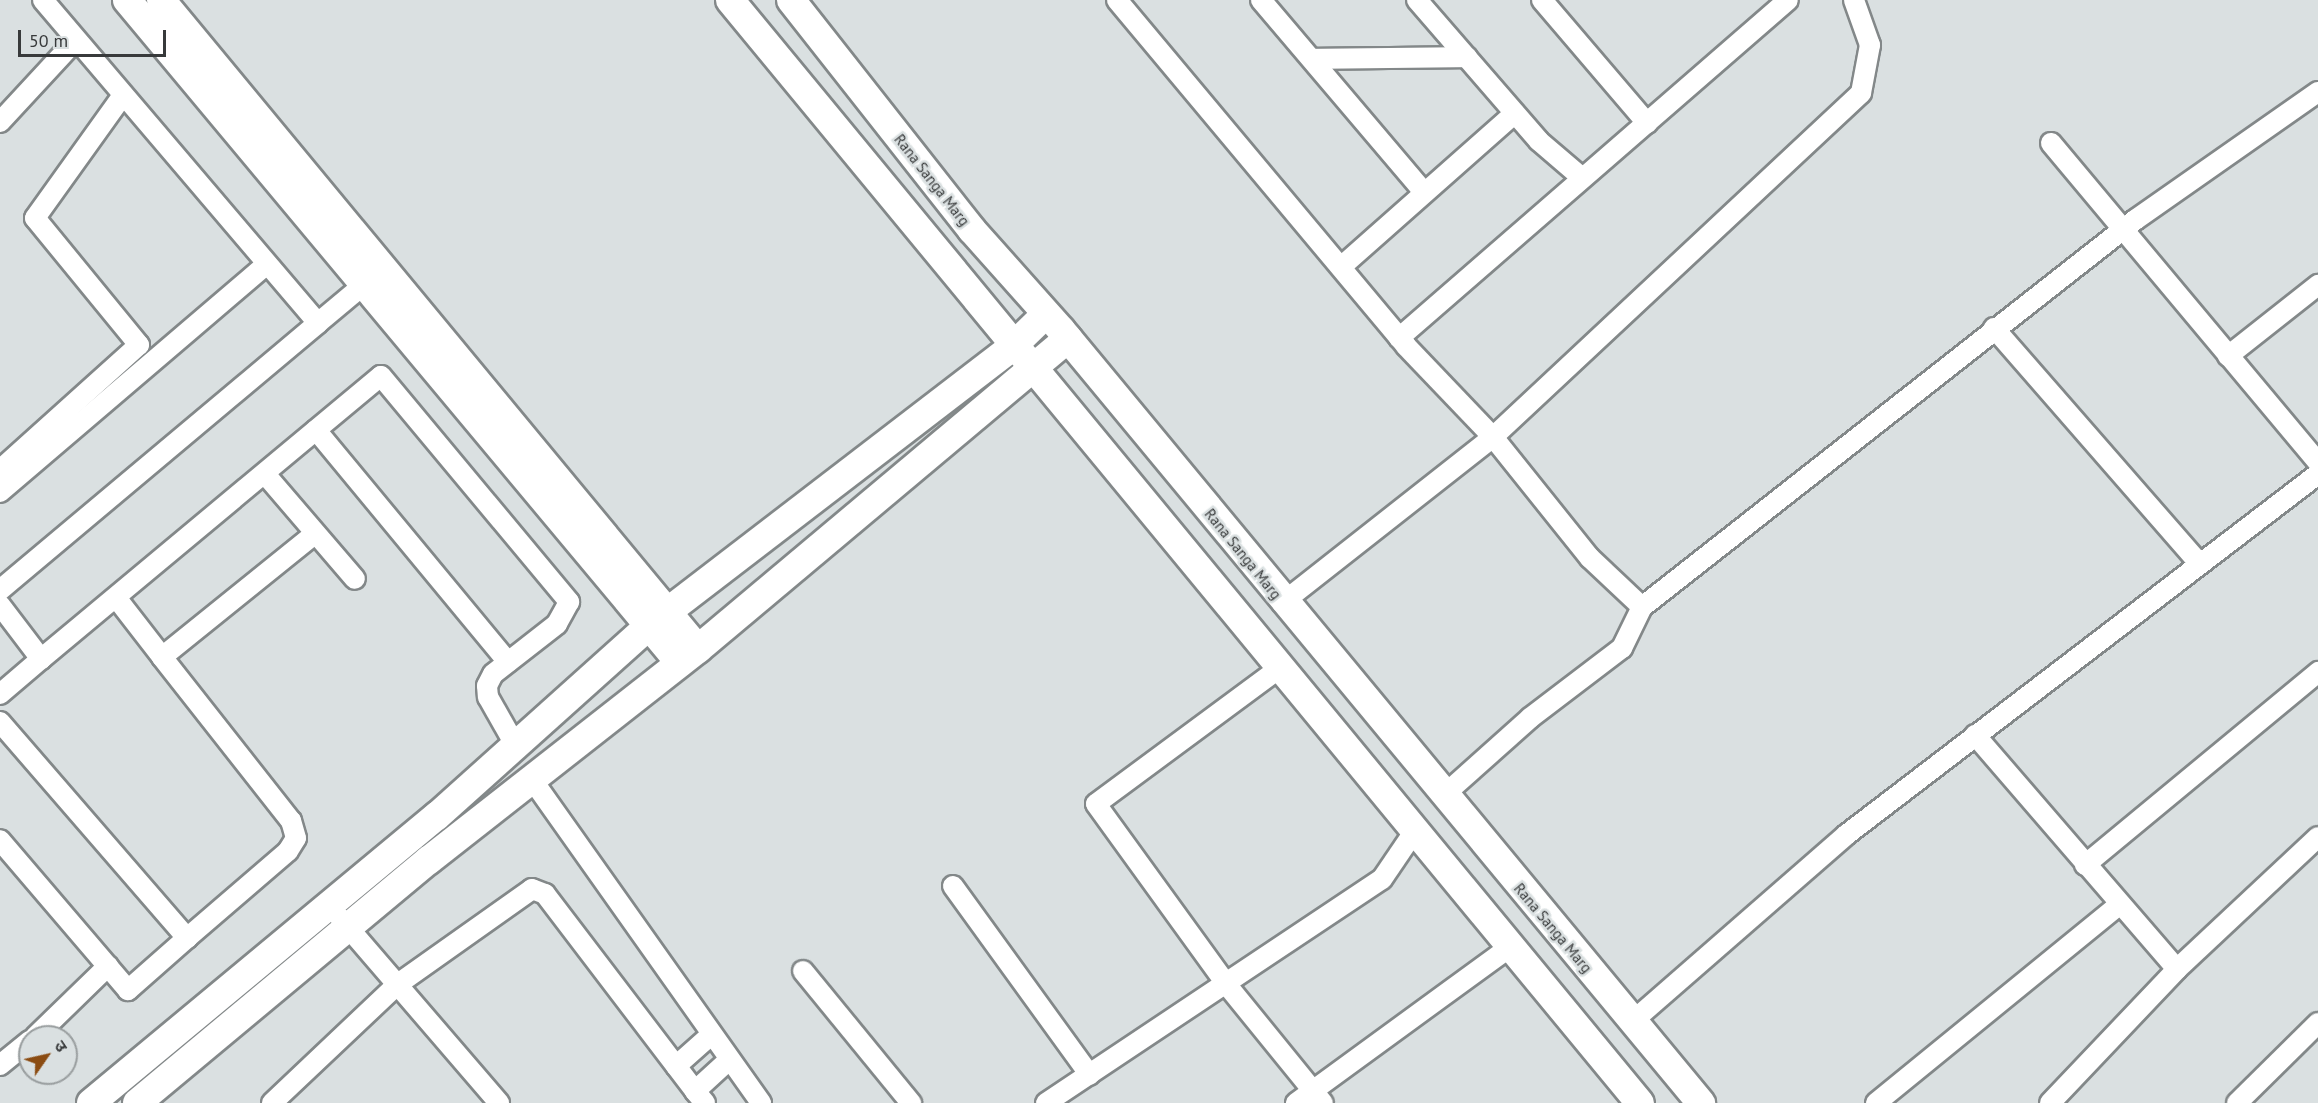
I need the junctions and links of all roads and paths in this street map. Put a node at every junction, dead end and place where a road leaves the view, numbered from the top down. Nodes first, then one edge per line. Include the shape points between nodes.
1 (43, 0) edge
2 (128, 0) edge
3 (161, 0) edge
4 (730, 0) edge
5 (1117, 0) edge
6 (1261, 0) edge
7 (1417, 0) edge
8 (1542, 0) edge
9 (1788, 0) edge
10 (1854, 0) edge
11 (802, 4) edge
12 (76, 40) junction
13 (765, 42) junction
14 (1467, 57) junction
15 (1312, 59) junction
16 (2318, 92) edge
17 (123, 94) junction
18 (1515, 112) junction
19 (0, 122) edge
20 (1647, 123) junction
21 (2051, 143) dead end
22 (1580, 177) junction
23 (1422, 190) junction
24 (2121, 230) junction
25 (266, 265) junction
26 (1341, 267) junction
27 (371, 278) junction
28 (2318, 285) edge
29 (1046, 314) junction
30 (318, 323) junction
31 (1994, 328) junction
32 (1068, 338) junction
33 (1399, 338) junction
34 (1012, 347) junction
35 (2228, 356) junction
36 (1031, 370) junction
37 (316, 430) junction
38 (1493, 437) junction
39 (2318, 462) edge
40 (0, 470) edge
41 (265, 474) junction
42 (2318, 474) edge
43 (0, 492) edge
44 (314, 536) junction
45 (2199, 563) junction
46 (355, 579) dead end
47 (0, 590) edge
48 (118, 600) junction
49 (1282, 603) junction
50 (0, 605) edge
51 (1642, 607) junction
52 (659, 619) junction
53 (689, 656) junction
54 (162, 657) junction
55 (41, 659) junction
56 (508, 662) junction
57 (1281, 667) junction
58 (2318, 672) edge
59 (0, 694) edge
60 (0, 722) edge
61 (1976, 735) junction
62 (517, 748) junction
63 (531, 778) junction
64 (1444, 795) junction
65 (1414, 832) junction
66 (2318, 837) edge
67 (0, 840) edge
68 (2085, 865) junction
69 (953, 886) dead end
70 (2119, 905) junction
71 (339, 917) junction
72 (187, 938) junction
73 (1510, 947) junction
74 (108, 966) junction
75 (2177, 969) junction
76 (803, 971) dead end
77 (398, 984) junction
78 (1227, 985) junction
79 (1633, 1021) junction
80 (2318, 1023) edge
81 (47, 1025) edge
82 (711, 1035) junction
83 (18, 1051) edge
84 (729, 1060) junction
85 (0, 1065) edge
86 (676, 1066) junction
87 (1090, 1075) junction
88 (1317, 1096) edge
89 (700, 1097) edge
90 (91, 1103) edge
91 (137, 1103) edge
92 (272, 1103) edge
93 (499, 1103) edge
94 (762, 1103) edge
95 (910, 1103) edge
96 (1046, 1103) edge
97 (1296, 1103) edge
98 (1640, 1103) edge
99 (1701, 1103) edge
100 (1876, 1103) edge
101 (2050, 1103) edge
102 (2236, 1103) edge

1 - 12 street
2 - 27 street
3 - 27 street
4 - 13 street
5 - 26 street
6 - 15 street
7 - 14 street
8 - 20 street
9 - 20 street
10 - 38 street via 1870,45 1861,93
11 - 13 street
11 - 29 street, Rana Sanga Marg via 972,230
12 - 17 street
12 - 19 street
13 - 34 street
14 - 15 street
14 - 18 street
15 - 23 street
16 - 24 street
17 - 25 street
17 - 40 street via 35,218 139,345
18 - 22 street
18 - 23 street
20 - 22 street
21 - 24 street
22 - 33 street
23 - 26 street
24 - 31 street
24 - 35 street
25 - 30 street
25 - 43 street
26 - 33 street
27 - 30 street
27 - 52 street
28 - 35 street
29 - 32 street, Rana Sanga Marg
29 - 34 street
30 - 47 street
31 - 45 street
31 - 51 street
32 - 36 street
32 - 49 street, Rana Sanga Marg
33 - 38 street
34 - 36 street
34 - 52 street
35 - 39 street
36 - 53 street
36 - 57 street
37 - 41 street
37 - 56 street
37 - 56 street via 381,376 489,504 569,602 557,624
38 - 49 street
38 - 51 street via 1590,558
41 - 44 street
41 - 48 street
42 - 45 street
44 - 46 street
44 - 54 street
45 - 61 street
48 - 54 street
48 - 55 street
49 - 64 street, Rana Sanga Marg
50 - 55 street
51 - 64 street via 1622,648
52 - 53 street
52 - 62 street
53 - 63 street
54 - 72 street via 291,821 296,838 288,851
55 - 59 street
56 - 62 street via 493,674 488,697
57 - 65 street
57 - 78 street via 1096,804
58 - 68 street
60 - 72 street
61 - 68 street
61 - 79 street via 1846,835
62 - 71 street
63 - 71 street
63 - 82 street
64 - 79 street, Rana Sanga Marg
65 - 73 street
65 - 78 street via 1382,879
66 - 75 street
67 - 74 street
68 - 70 street
69 - 87 street
70 - 75 street
70 - 100 street
71 - 77 street
71 - 90 street
71 - 91 street
72 - 74 street via 128,990
73 - 88 street
73 - 98 street
74 - 81 street
75 - 101 street
76 - 95 street
77 - 86 street via 538,889
77 - 92 street
77 - 93 street
78 - 87 street
78 - 88 street
79 - 99 street, Rana Sanga Marg
80 - 102 street
82 - 84 street
82 - 86 street
83 - 85 street
84 - 89 street
84 - 94 street
86 - 89 street
87 - 96 street
88 - 97 street

